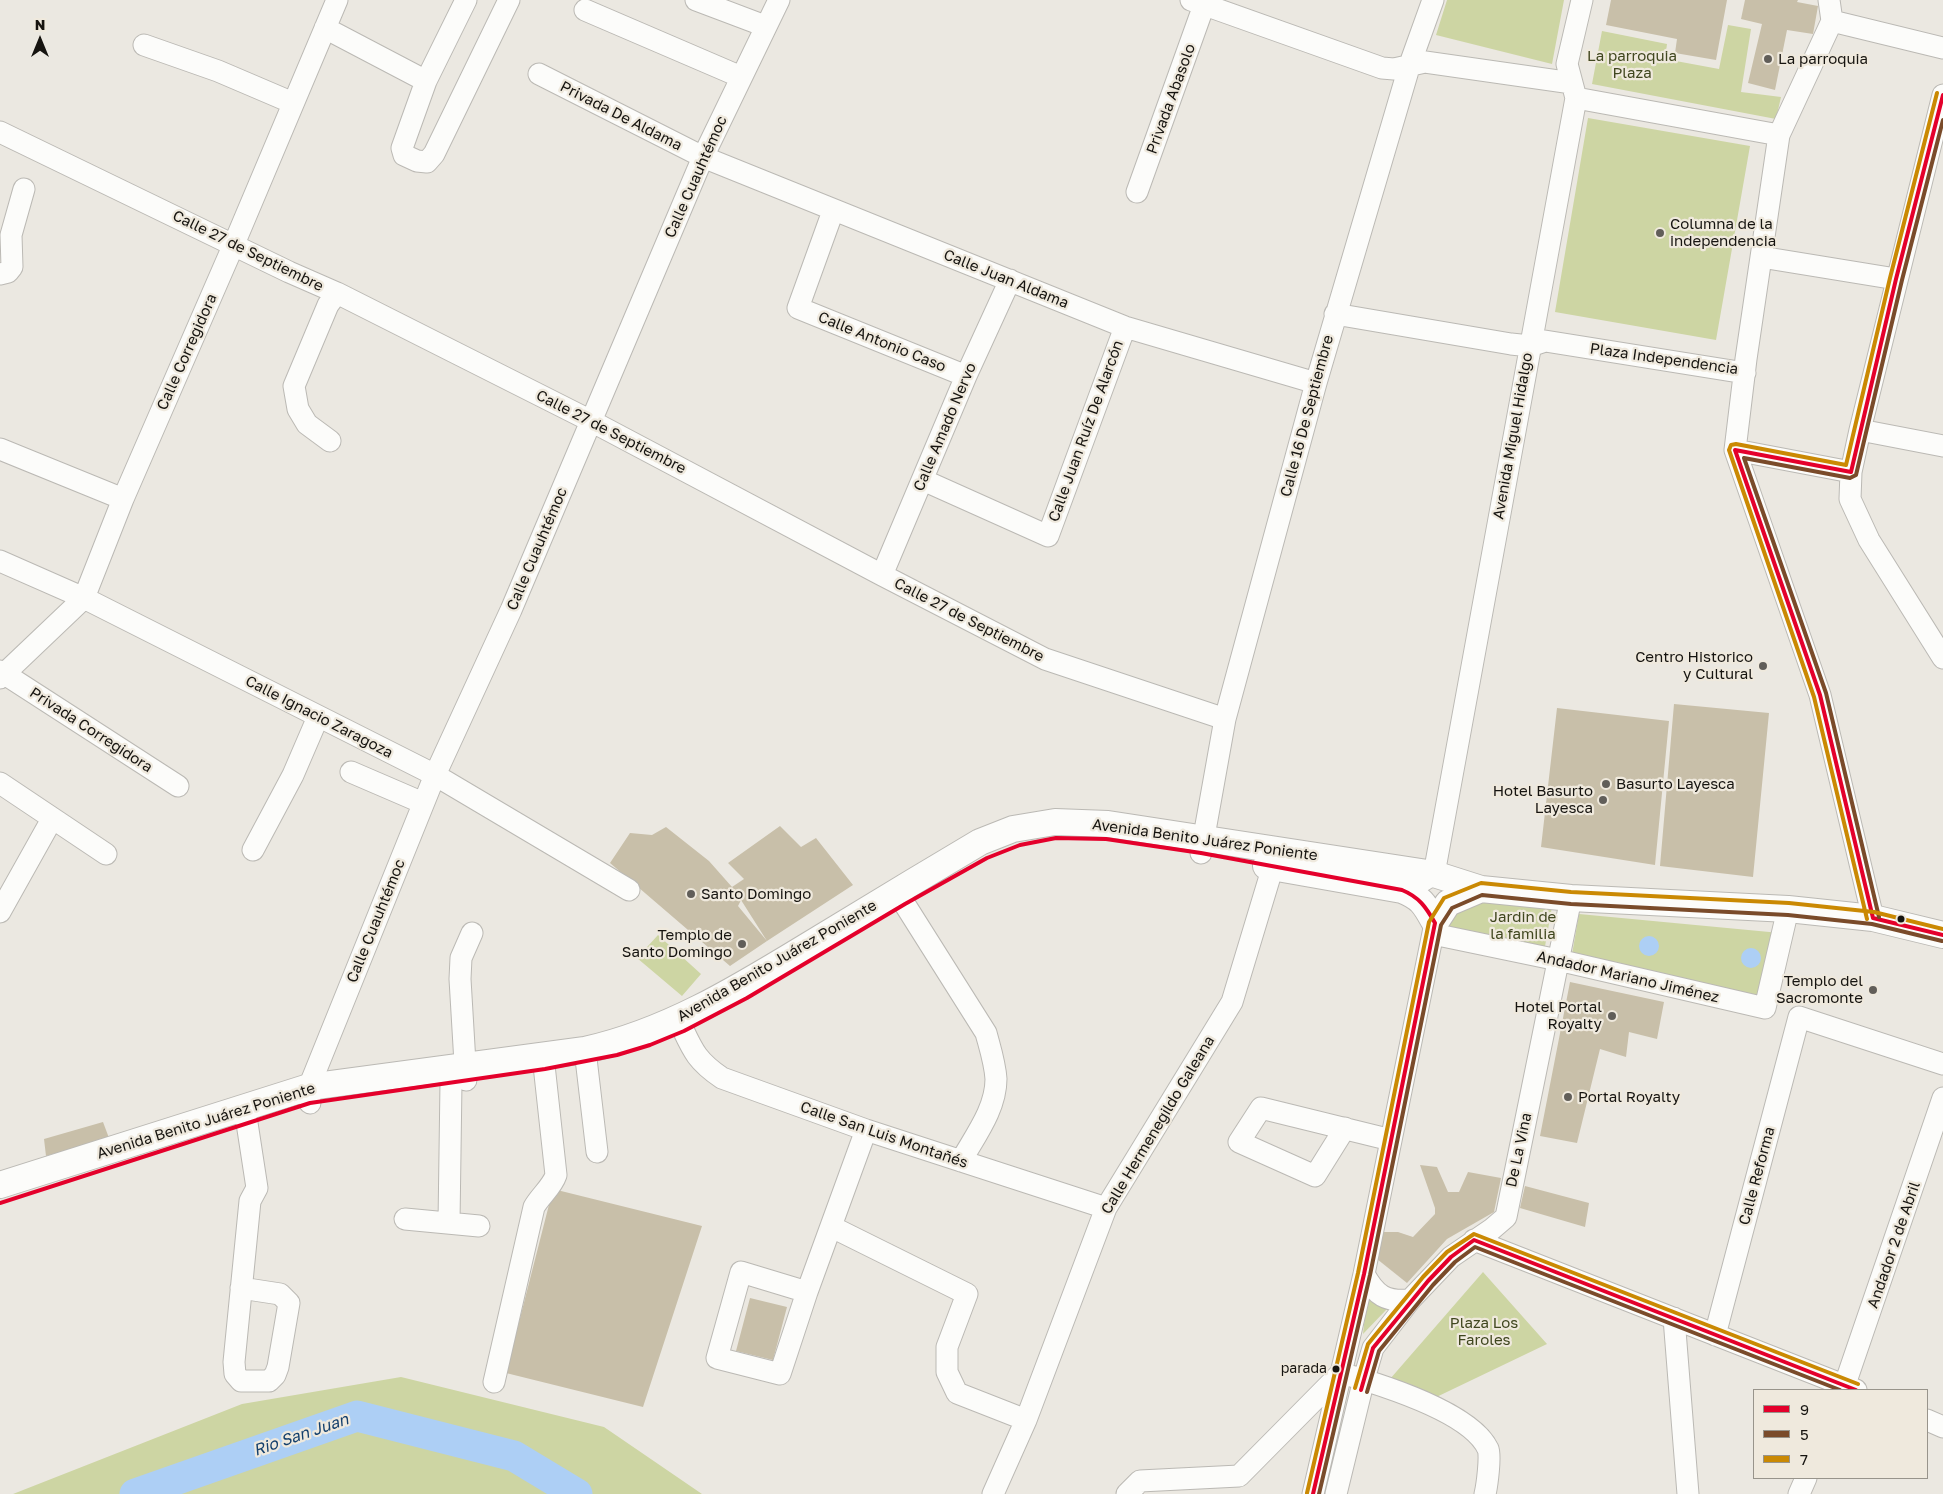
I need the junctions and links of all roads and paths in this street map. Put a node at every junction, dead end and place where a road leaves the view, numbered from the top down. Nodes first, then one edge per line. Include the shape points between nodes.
1 (337, 0) edge
2 (466, 0) edge
3 (509, 0) edge
4 (696, 0) edge
5 (779, 0) edge
6 (1433, 0) edge
7 (1582, 0) edge
8 (1829, 0) edge
9 (1198, 3) edge
10 (585, 10) dead end
11 (1832, 21) junction
12 (765, 26) junction
13 (325, 28) junction
14 (144, 45) dead end
15 (1943, 48) edge
16 (1410, 64) junction
17 (538, 74) dead end
18 (741, 77) junction
19 (426, 81) junction
20 (1574, 90) junction
21 (1943, 99) edge
22 (293, 103) junction
23 (0, 132) edge
24 (1779, 135) junction
25 (703, 157) junction
26 (24, 189) dead end
27 (1137, 192) dead end
28 (833, 211) junction
29 (234, 244) junction
30 (1761, 257) junction
31 (0, 274) edge
32 (1896, 279) junction
33 (1010, 280) junction
34 (336, 293) junction
35 (1335, 314) junction
36 (1125, 327) junction
37 (1530, 346) junction
38 (1745, 373) junction
39 (966, 376) junction
40 (1316, 383) junction
41 (591, 421) junction
42 (1860, 430) junction
43 (330, 441) dead end
44 (1943, 446) edge
45 (0, 448) edge
46 (1735, 450) junction
47 (1851, 472) junction
48 (923, 480) junction
49 (123, 498) junction
50 (0, 561) edge
51 (882, 575) junction
52 (84, 598) junction
53 (1943, 658) edge
54 (2, 674) edge
55 (318, 717) junction
56 (1225, 719) junction
57 (351, 772) dead end
58 (435, 775) junction
59 (0, 783) edge
60 (178, 786) dead end
61 (423, 803) junction
62 (52, 819) junction
63 (1202, 845) junction
64 (254, 850) dead end
65 (106, 854) dead end
66 (1275, 858) junction
67 (1434, 874) junction
68 (1362, 884) junction
69 (1481, 889) junction
70 (629, 890) dead end
71 (901, 898) junction
72 (1571, 898) junction
73 (1788, 909) junction
74 (0, 912) edge
75 (1873, 918) junction
76 (1434, 928) junction
77 (472, 933) dead end
78 (1943, 935) edge
79 (1558, 960) junction
80 (681, 1025) junction
81 (586, 1055) junction
82 (544, 1062) junction
83 (1943, 1064) edge
84 (458, 1074) junction
85 (309, 1095) junction
86 (1943, 1098) edge
87 (244, 1115) junction
88 (1345, 1128) junction
89 (866, 1130) junction
90 (1391, 1140) junction
91 (597, 1152) dead end
92 (961, 1161) junction
93 (0, 1185) edge
94 (0, 1203) edge
95 (1106, 1208) junction
96 (405, 1220) dead end
97 (449, 1224) junction
98 (479, 1226) dead end
99 (832, 1227) junction
100 (1474, 1240) junction
101 (1364, 1274) junction
102 (241, 1288) dead end
103 (807, 1292) junction
104 (1410, 1300) junction
105 (1674, 1318) junction
106 (1715, 1335) junction
107 (1341, 1373) junction
108 (1364, 1379) junction
109 (494, 1382) dead end
110 (1848, 1389) edge
111 (1026, 1420) junction
112 (1928, 1420) edge
113 (1943, 1427) edge
114 (1806, 1479) edge
115 (993, 1494) edge
116 (1127, 1494) edge
117 (1313, 1494) edge
118 (1336, 1494) edge
119 (1485, 1494) edge
120 (1688, 1494) edge
121 (1799, 1494) edge

1 - 13 street, Calle Corregidora
2 - 19 street
3 - 19 street via 434,154 427,162 404,155 402,148
4 - 12 street
5 - 12 street, Calle Cuauhtémoc
6 - 16 street, Calle 16 De Septiembre
7 - 20 street, Avenida Miguel Hidalgo via 1567,64
8 - 11 street
9 - 16 street via 1382,68 1394,69
9 - 27 street, Privada Abasolo
10 - 18 street
11 - 15 street
11 - 24 street, Plaza Independencia
12 - 18 street, Calle Cuauhtémoc
13 - 19 street
13 - 22 street, Calle Corregidora
14 - 22 street via 218,71
16 - 20 street via 1450,64
16 - 35 street, Calle 16 De Septiembre
17 - 25 street, Privada De Aldama
18 - 25 street, Calle Cuauhtémoc
20 - 24 street
20 - 37 street, Avenida Miguel Hidalgo
21 - 32 street
22 - 29 street, Calle Corregidora
23 - 29 street, Calle 27 de Septiembre
24 - 30 street, Plaza Independencia
25 - 28 street, Calle Juan Aldama
25 - 41 street, Calle Cuauhtémoc
26 - 31 street via 11,234 12,267
28 - 33 street, Calle Juan Aldama
28 - 39 street, Calle Antonio Caso via 798,308
29 - 34 street, Calle 27 de Septiembre
29 - 49 street, Calle Corregidora
30 - 32 street
30 - 38 street, Plaza Independencia
32 - 42 street
33 - 36 street, Calle Juan Aldama
33 - 39 street, Calle Amado Nervo
34 - 41 street, Calle 27 de Septiembre
34 - 43 street via 294,386 298,409 307,424
35 - 37 street, Plaza Independencia
35 - 40 street, Calle 16 De Septiembre
36 - 40 street, Calle Juan Aldama
36 - 48 street, Calle Juan Ruíz De Alarcón via 1048,536
37 - 38 street, Plaza Independencia via 1545,342
37 - 67 street, Avenida Miguel Hidalgo
38 - 46 street
39 - 48 street, Calle Amado Nervo
40 - 56 street, Calle 16 De Septiembre
41 - 51 street, Calle 27 de Septiembre
41 - 58 street, Calle Cuauhtémoc via 511,610
42 - 44 street
42 - 47 street
45 - 49 street
46 - 47 street
46 - 75 street via 1820,695
47 - 53 street via 1850,499 1869,540
48 - 51 street, Calle Amado Nervo
49 - 52 street, Calle Corregidora
50 - 52 street, Calle Ignacio Zaragoza
51 - 56 street, Calle 27 de Septiembre via 1046,659
52 - 54 street, Calle Corregidora
52 - 55 street, Calle Ignacio Zaragoza
54 - 60 street, Privada Corregidora
55 - 58 street, Calle Ignacio Zaragoza
55 - 64 street via 293,775
56 - 63 street, Calle 16 De Septiembre
57 - 61 street
58 - 61 street, Calle Cuauhtémoc
58 - 70 street, Calle Ignacio Zaragoza
59 - 62 street
61 - 85 street, Calle Cuauhtémoc
62 - 65 street
62 - 74 street
63 - 66 main road, Avenida Benito Juárez Poniente
63 - 71 main road, Avenida Benito Juárez Poniente via 1108,824 1055,822 1013,829 980,842
66 - 67 main road, Avenida Benito Juárez Poniente
66 - 68 main road, Avenida Benito Juárez Poniente
66 - 95 street, Calle Hermenegildo Galeana via 1232,1002
67 - 68 street via 1422,882 1411,884
67 - 69 main road, Avenida Benito Juárez Poniente
68 - 76 main road, Avenida Benito Juárez Poniente via 1413,894 1422,901
69 - 72 main road, Avenida Benito Juárez Poniente
69 - 76 main road via 1448,904
71 - 80 main road, Avenida Benito Juárez Poniente via 737,988
71 - 92 street via 986,1033 994,1059 996,1081 990,1109
72 - 73 main road, Avenida Benito Juárez Poniente
72 - 79 street, De La Vina
73 - 75 main road, Avenida Benito Juárez Poniente
73 - 79 street, Andador Mariano Jiménez via 1765,1008
75 - 78 main road, Avenida Benito Juárez Poniente
76 - 79 street, Andador Mariano Jiménez
76 - 90 street
77 - 84 street via 461,958
79 - 100 street, De La Vina via 1506,1217
80 - 81 main road, Avenida Benito Juárez Poniente via 636,1036
80 - 89 street, Calle San Luis Montañés via 695,1054 722,1078
81 - 82 main road, Avenida Benito Juárez Poniente
81 - 91 street
82 - 84 main road, Avenida Benito Juárez Poniente
82 - 109 street via 556,1175 553,1184 534,1207
83 - 106 street, Calle Reforma via 1799,1017
84 - 85 main road, Avenida Benito Juárez Poniente
84 - 97 street
85 - 87 main road, Avenida Benito Juárez Poniente
86 - 110 street, Andador 2 de Abril
87 - 93 main road, Avenida Benito Juárez Poniente
87 - 94 main road, Avenida Benito Juárez Poniente
87 - 102 street via 257,1188 250,1201
88 - 88 street via 1261,1108 1239,1142 1315,1176
88 - 90 street
89 - 92 street, Calle San Luis Montañés
89 - 99 street
90 - 101 street
92 - 95 street, Calle San Luis Montañés
95 - 111 street, Calle Hermenegildo Galeana
96 - 97 street
97 - 98 street
99 - 103 street
99 - 111 street via 967,1294 947,1347 947,1372 957,1393
100 - 104 street, De La Vina via 1451,1257
100 - 105 street
101 - 104 street via 1382,1297
101 - 107 street
103 - 103 street via 741,1272 716,1358 780,1374
104 - 108 street, De La Vina via 1373,1348
105 - 106 street
105 - 120 street
106 - 110 street
107 - 108 street
107 - 116 street via 1239,1476 1140,1481
107 - 117 street
108 - 118 street
108 - 119 street via 1407,1394 1459,1420 1478,1434 1489,1450
111 - 115 street, Calle Hermenegildo Galeana
112 - 113 street
114 - 121 street

